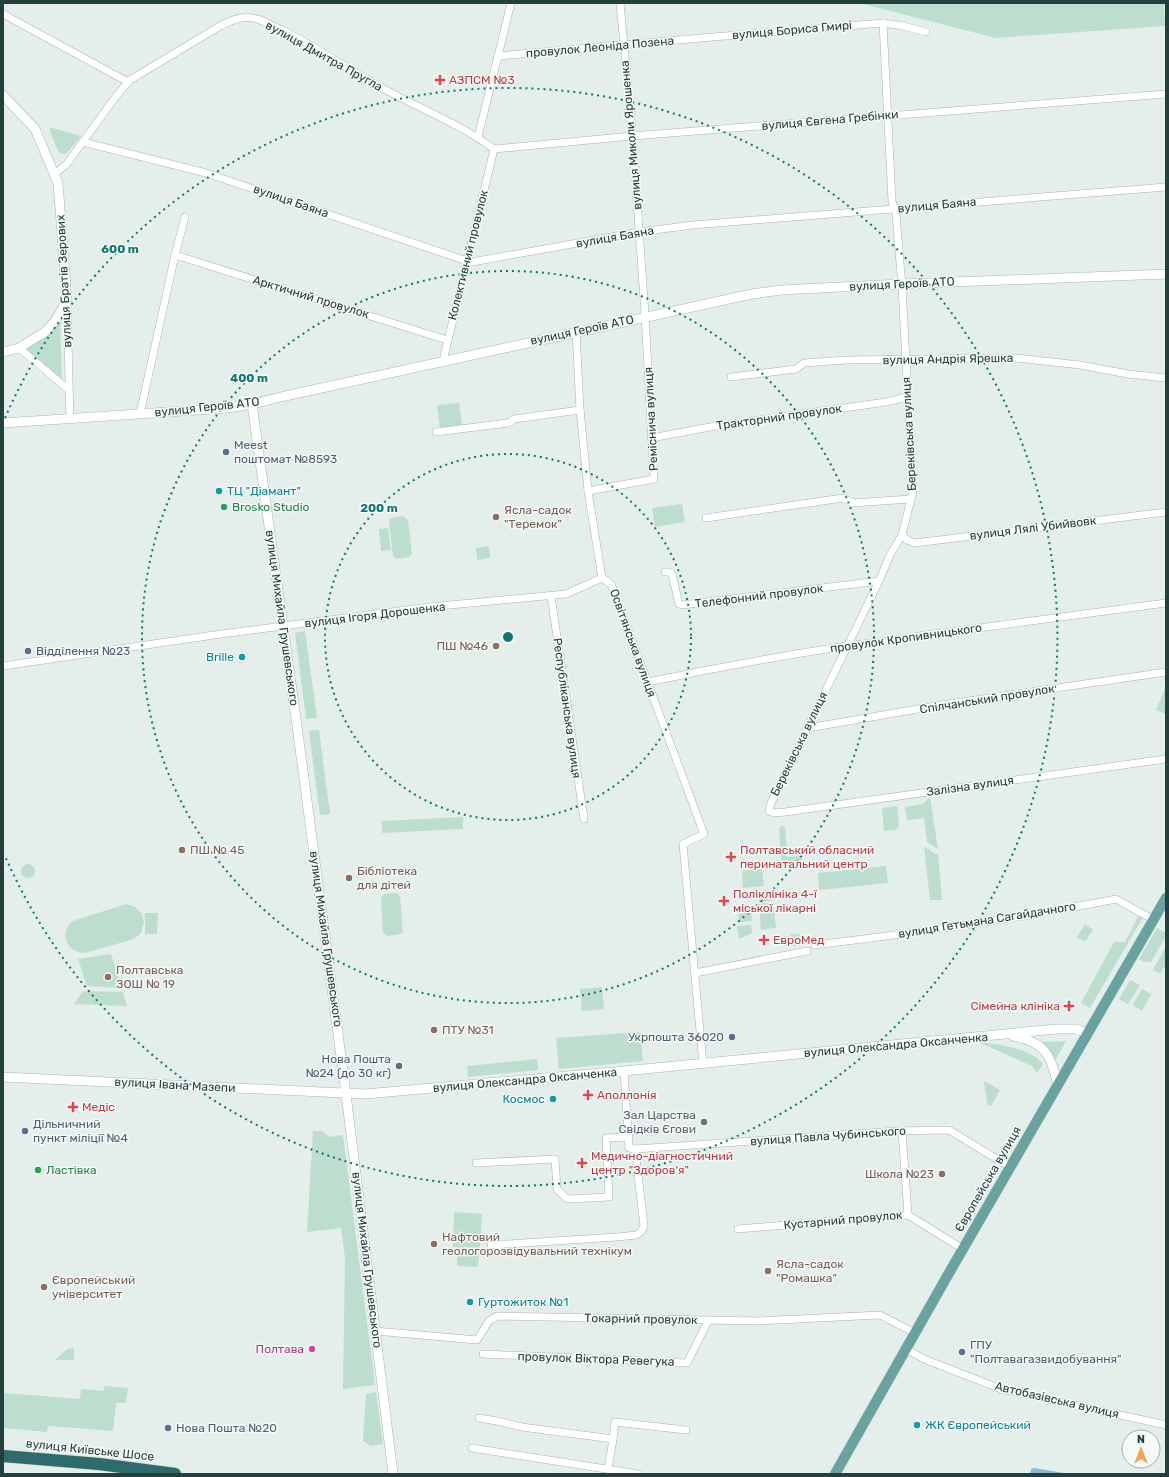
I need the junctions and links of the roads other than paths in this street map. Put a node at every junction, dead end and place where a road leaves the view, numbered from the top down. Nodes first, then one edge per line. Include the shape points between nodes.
1 (512, 3) edge
2 (620, 3) edge
3 (3, 14) edge
4 (883, 23) junction
5 (926, 32) dead end
6 (701, 38) joint
7 (624, 45) junction
8 (498, 56) junction
9 (128, 82) junction
10 (1166, 94) edge
11 (3, 95) edge
12 (888, 115) junction
13 (632, 136) junction
14 (478, 137) junction
15 (83, 142) junction
16 (494, 149) junction
17 (54, 174) junction
18 (1166, 187) edge
19 (894, 208) junction
20 (185, 216) dead end
21 (639, 232) junction
22 (175, 255) junction
23 (467, 261) junction
24 (1166, 274) edge
25 (901, 284) junction
26 (67, 300) junction
27 (645, 316) junction
28 (576, 331) junction
29 (447, 340) junction
30 (19, 348) junction
31 (3, 352) edge
32 (905, 360) junction
33 (443, 361) junction
34 (730, 376) dead end
35 (1166, 378) edge
36 (69, 390) junction
37 (907, 397) junction
38 (252, 404) junction
39 (580, 410) junction
40 (140, 414) junction
41 (70, 418) junction
42 (3, 422) edge
43 (436, 432) dead end
44 (651, 438) junction
45 (588, 491) junction
46 (911, 499) junction
47 (1166, 512) edge
48 (706, 518) dead end
49 (902, 536) junction
50 (665, 572) dead end
51 (602, 578) junction
52 (878, 581) junction
53 (550, 596) junction
54 (1166, 603) edge
55 (283, 626) junction
56 (847, 646) junction
57 (3, 666) edge
58 (1166, 672) edge
59 (648, 682) junction
60 (808, 728) junction
61 (1166, 759) edge
62 (774, 813) joint
63 (584, 819) dead end
64 (1166, 898) edge
65 (1154, 920) junction
66 (815, 945) dead end
67 (807, 951) dead end
68 (695, 973) junction
69 (1006, 1034) junction
70 (1088, 1034) junction
71 (703, 1064) junction
72 (624, 1071) junction
73 (3, 1077) edge
74 (1058, 1085) junction
75 (346, 1094) junction
76 (902, 1131) junction
77 (629, 1137) junction
78 (635, 1149) junction
79 (476, 1163) dead end
80 (1010, 1168) junction
81 (908, 1215) junction
82 (738, 1229) dead end
83 (491, 1245) dead end
84 (963, 1249) junction
85 (708, 1321) junction
86 (375, 1331) junction
87 (915, 1333) junction
88 (906, 1349) junction
89 (483, 1354) dead end
90 (479, 1418) dead end
91 (1166, 1425) edge
92 (686, 1430) dead end
93 (612, 1439) junction
94 (472, 1448) dead end
95 (3, 1456) edge
96 (608, 1469) junction
97 (175, 1474) edge
98 (393, 1474) edge
99 (638, 1474) edge
100 (835, 1474) edge

1 - 8 street
2 - 7 street, вулиця Миколи Ярошенка
3 - 9 street
4 - 5 street, вулиця Бориса Гмирі
4 - 6 street, вулиця Бориса Гмирі
4 - 12 street
6 - 7 street, провулок Леоніда Позена
7 - 8 street, провулок Леоніда Позена
7 - 13 street, вулиця Миколи Ярошенка
8 - 14 street
9 - 14 street, вулиця Дмитра Пругла via 231,20 249,18 292,35 382,88
9 - 15 street, вулиця Дмитра Пругла
10 - 12 street, вулиця Євгена Гребінки
11 - 17 main road, вулиця Братів Зерових via 35,129
12 - 13 street, вулиця Євгена Гребінки
12 - 19 street, Береківська вулиця
13 - 16 street, вулиця Євгена Гребінки
13 - 21 street, вулиця Миколи Ярошенка
14 - 16 street, вулиця Дмитра Пругла
15 - 17 street, вулиця Дмитра Пругла via 66,165
15 - 23 street, вулиця Баяна via 206,173
16 - 23 street, Колективний провулок
17 - 26 main road, вулиця Братів Зерових via 58,183
18 - 19 street, вулиця Баяна
19 - 21 street, вулиця Баяна
19 - 25 street, Береківська вулиця
20 - 22 street
21 - 23 street, вулиця Баяна
21 - 27 street, вулиця Миколи Ярошенка
22 - 29 street, Арктичний провулок
22 - 40 street
23 - 29 street, Колективний провулок
24 - 25 main road, вулиця Героїв АТО
25 - 27 main road, вулиця Героїв АТО via 781,290
25 - 32 street, Береківська вулиця
26 - 30 main road via 51,326
26 - 36 street, вулиця Братів Зерових
27 - 28 main road, вулиця Героїв АТО
27 - 44 street, Реміснича вулиця
28 - 33 main road, вулиця Героїв АТО
28 - 39 street, Освітянська вулиця
29 - 33 street, Колективний провулок
30 - 31 main road
30 - 36 street
32 - 34 street, вулиця Андрія Ярешка via 804,363 796,369
32 - 35 street, вулиця Андрія Ярешка via 1016,358
32 - 37 street, Береківська вулиця
33 - 38 main road, вулиця Героїв АТО
36 - 41 street, вулиця Братів Зерових
37 - 44 street, Тракторний провулок
37 - 46 street, Береківська вулиця via 913,491
38 - 40 main road, вулиця Героїв АТО
38 - 55 main road, вулиця Михайла Грушевського
39 - 43 street
39 - 45 street, Освітянська вулиця
40 - 41 main road, вулиця Героїв АТО
41 - 42 main road, вулиця Героїв АТО
44 - 45 street, Реміснича вулиця via 654,479
45 - 51 street, Освітянська вулиця
46 - 48 street via 853,503 843,498
46 - 49 street, Береківська вулиця
47 - 49 street, вулиця Лялі Убийвовк via 916,543
49 - 52 street, Береківська вулиця
50 - 52 street, Телефонний провулок via 672,574 682,605
51 - 53 street, вулиця Ігоря Дорошенка via 566,594
51 - 59 street, Освітянська вулиця via 611,584
52 - 56 street, Береківська вулиця
53 - 55 street, вулиця Ігоря Дорошенка via 429,607
53 - 63 street, Республіканська вулиця
54 - 56 street, провулок Кропивницького
55 - 57 street, вулиця Ігоря Дорошенка
55 - 75 main road, вулиця Михайла Грушевського
56 - 59 street, провулок Кропивницького
56 - 60 street, Береківська вулиця
58 - 60 street, Спілчанський провулок via 941,705
59 - 68 street, Освітянська вулиця via 704,834 682,844
60 - 62 street, Береківська вулиця via 770,805 769,811
61 - 62 street, Залізна вулиця
64 - 65 main road, Європейська вулиця
65 - 66 street, вулиця Гетьмана Сагайдачного via 1116,899 955,926
65 - 70 main road, Європейська вулиця
67 - 68 street
68 - 71 street
69 - 70 main road, вулиця Олександра Оксанченка via 1076,1029
69 - 71 main road, вулиця Олександра Оксанченка
69 - 74 main road via 1026,1039 1044,1050 1051,1059
70 - 74 main road, Європейська вулиця
71 - 72 main road, вулиця Олександра Оксанченка
72 - 75 main road, вулиця Олександра Оксанченка
72 - 77 street
73 - 75 main road, вулиця Івана Мазепи
74 - 80 main road, Європейська вулиця
75 - 86 main road, вулиця Михайла Грушевського
76 - 78 street, вулиця Павла Чубинського
76 - 80 street, вулиця Павла Чубинського via 949,1130
76 - 81 street
77 - 78 street via 629,1148
77 - 79 street via 606,1138 609,1197 567,1199 557,1189 555,1159
78 - 83 street via 644,1226 641,1232 636,1235
80 - 84 main road, Європейська вулиця
81 - 82 street, Кустарний провулок
81 - 84 street, Кустарний провулок
84 - 87 main road, Європейська вулиця
85 - 86 street, Токарний провулок via 497,1316 489,1321 477,1340
85 - 87 street, Токарний провулок via 880,1315
85 - 89 street, провулок Віктора Ревегука via 687,1363
86 - 98 main road, вулиця Михайла Грушевського
87 - 88 main road, Європейська вулиця
88 - 91 street, Автобазівська вулиця via 924,1359 1001,1389
88 - 100 main road, Європейська вулиця
90 - 93 street via 522,1427
92 - 93 street via 615,1422
93 - 96 street
94 - 96 street
95 - 97 highway, вулиця Київське Шосе via 99,1464
96 - 99 street

